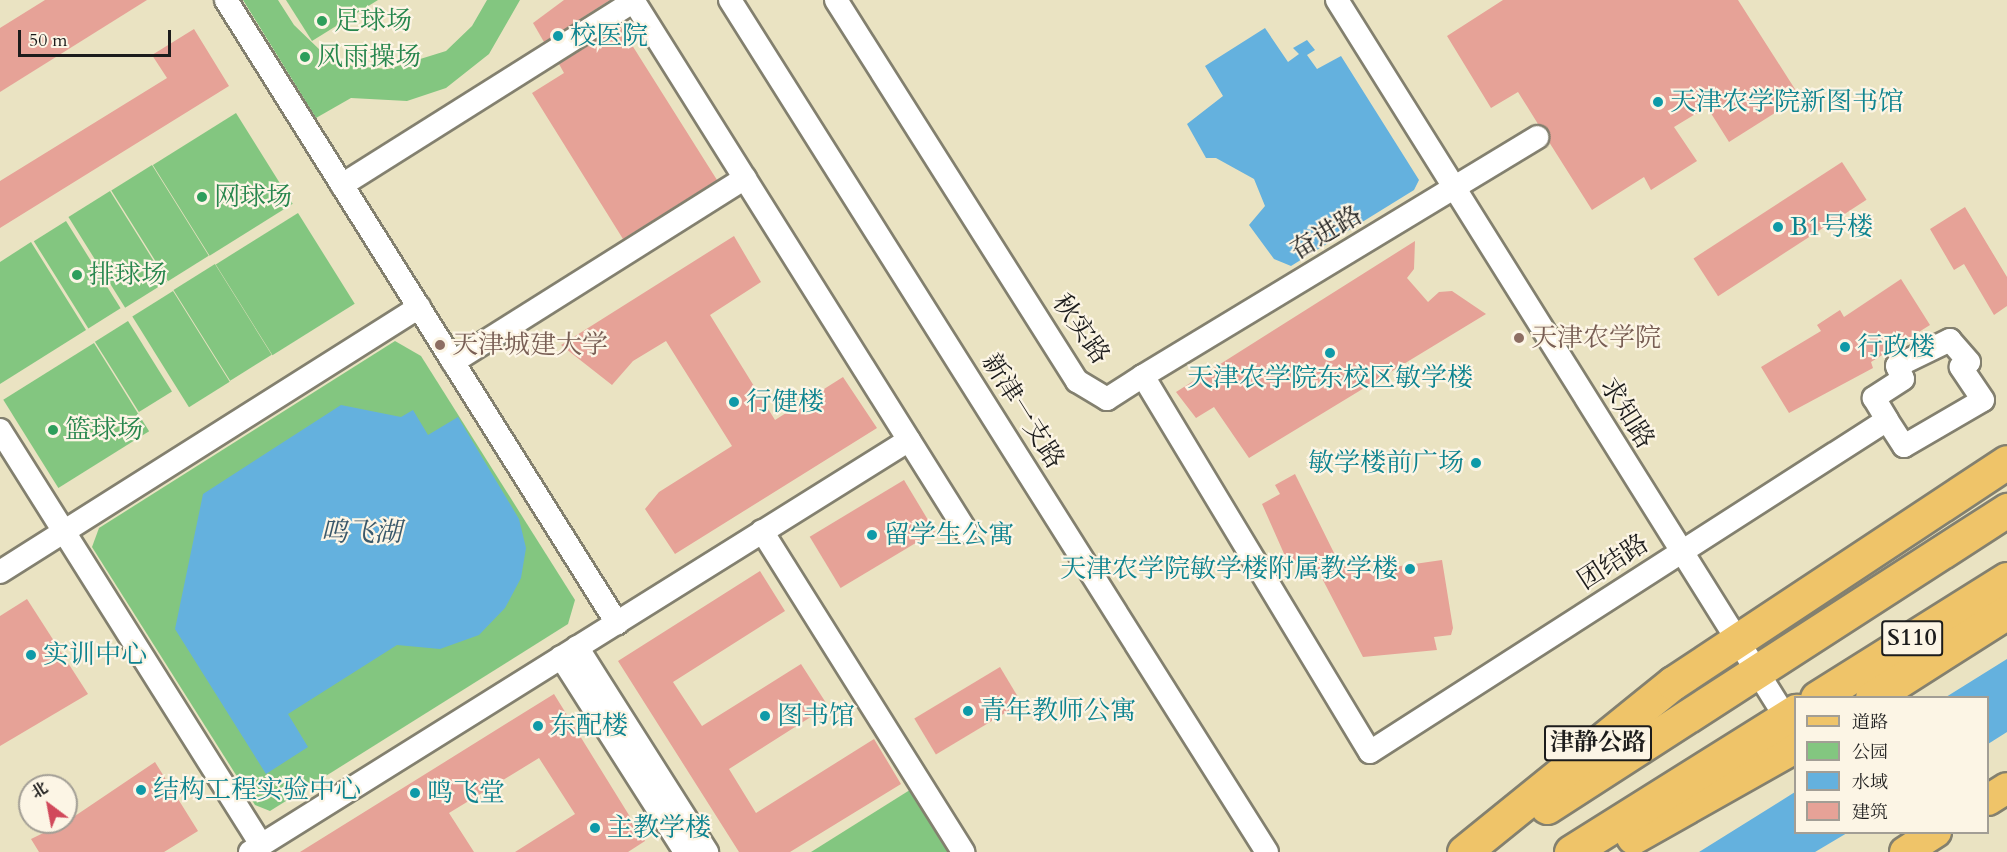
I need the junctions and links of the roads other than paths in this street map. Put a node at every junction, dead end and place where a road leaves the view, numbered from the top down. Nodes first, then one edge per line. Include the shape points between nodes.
1 (226, 0) edge
2 (634, 0) edge
3 (730, 0) edge
4 (836, 0) edge
5 (1337, 0) edge
6 (1537, 137) dead end
7 (745, 178) junction
8 (342, 185) junction
9 (1453, 190) junction
10 (419, 307) junction
11 (453, 362) junction
12 (1143, 376) junction
13 (1887, 420) junction
14 (0, 430) edge
15 (909, 440) junction
16 (2007, 462) edge
17 (2007, 510) edge
18 (762, 531) junction
19 (966, 531) dead end
20 (63, 532) junction
21 (1681, 552) junction
22 (1931, 558) junction
23 (0, 572) edge
24 (2007, 579) edge
25 (2007, 612) edge
26 (616, 622) junction
27 (1736, 638) junction
28 (569, 652) junction
29 (1757, 671) junction
30 (1820, 696) edge
31 (1875, 696) edge
32 (1793, 726) edge
33 (1370, 752) joint
34 (2007, 788) edge
35 (1989, 799) edge
36 (1933, 834) edge
37 (256, 848) edge
38 (685, 852) edge
39 (707, 852) edge
40 (963, 852) edge
41 (1267, 852) edge
42 (1464, 852) edge
43 (1473, 852) edge
44 (1571, 852) edge
45 (1605, 852) edge
46 (1905, 852) edge

1 - 8 street
2 - 7 street
2 - 8 street
3 - 41 street, 新津一支路
4 - 12 street, 秋实路 via 1077,381 1107,399
5 - 9 street, 求知路
6 - 9 street, 奋进路
7 - 11 street
7 - 15 street
8 - 10 street
9 - 12 street, 奋进路
9 - 21 street, 求知路
10 - 11 street
10 - 20 street
11 - 26 street
12 - 33 street, 秋实路
13 - 13 street via 1904,446 1983,400 1961,367 1969,362 1950,340 1897,366 1903,379 1874,398
13 - 21 street, 团结路
14 - 20 street
15 - 18 street
15 - 19 street
16 - 27 highway, 津静公路
17 - 22 highway
18 - 26 street
18 - 40 street
20 - 23 street
20 - 37 street
21 - 27 street, 求知路
21 - 33 street, 团结路
22 - 27 highway
22 - 29 highway
24 - 30 highway, S110
25 - 31 highway
26 - 28 street
27 - 29 street, 求知路
27 - 42 highway, 津静公路
28 - 37 street
28 - 38 street
28 - 39 street
29 - 32 street, 求知路
29 - 43 highway
32 - 44 highway, 津静公路
32 - 45 highway
34 - 35 main road
36 - 46 main road

